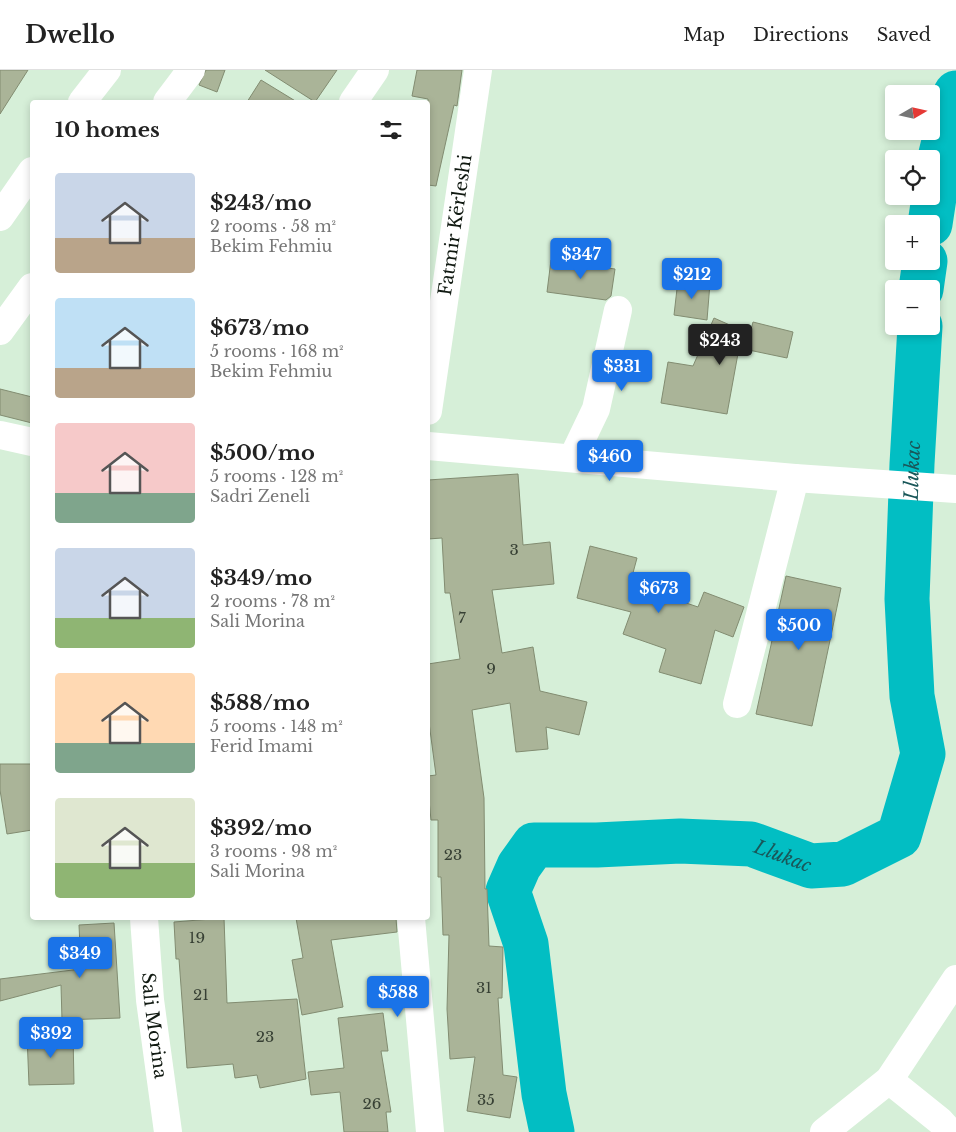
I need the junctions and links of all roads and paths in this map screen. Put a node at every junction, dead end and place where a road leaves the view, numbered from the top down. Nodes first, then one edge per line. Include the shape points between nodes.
1 (107, 70) edge
2 (191, 70) edge
3 (375, 70) edge
4 (478, 70) edge
5 (84, 100) edge
6 (168, 100) edge
7 (354, 100) edge
8 (30, 174) edge
9 (0, 217) edge
10 (30, 290) edge
11 (618, 310) dead end
12 (0, 331) edge
13 (430, 397) edge
14 (0, 435) edge
15 (30, 442) edge
16 (430, 446) edge
17 (573, 457) junction
18 (795, 478) junction
19 (956, 490) edge
20 (737, 704) dead end
21 (144, 920) edge
22 (411, 920) edge
23 (956, 979) edge
24 (890, 1080) junction
25 (430, 1123) edge
26 (168, 1132) edge
27 (824, 1132) edge
28 (950, 1132) edge

1 - 5 street
2 - 6 street
3 - 7 street
4 - 13 street, Fatmir Kërleshi
8 - 9 street
10 - 12 street
11 - 17 street via 596,409
14 - 15 street
16 - 17 street
17 - 18 street
18 - 19 street
18 - 20 street
21 - 26 street, Sali Morina via 150,1000
22 - 25 street
23 - 24 street
24 - 27 street
24 - 28 street

